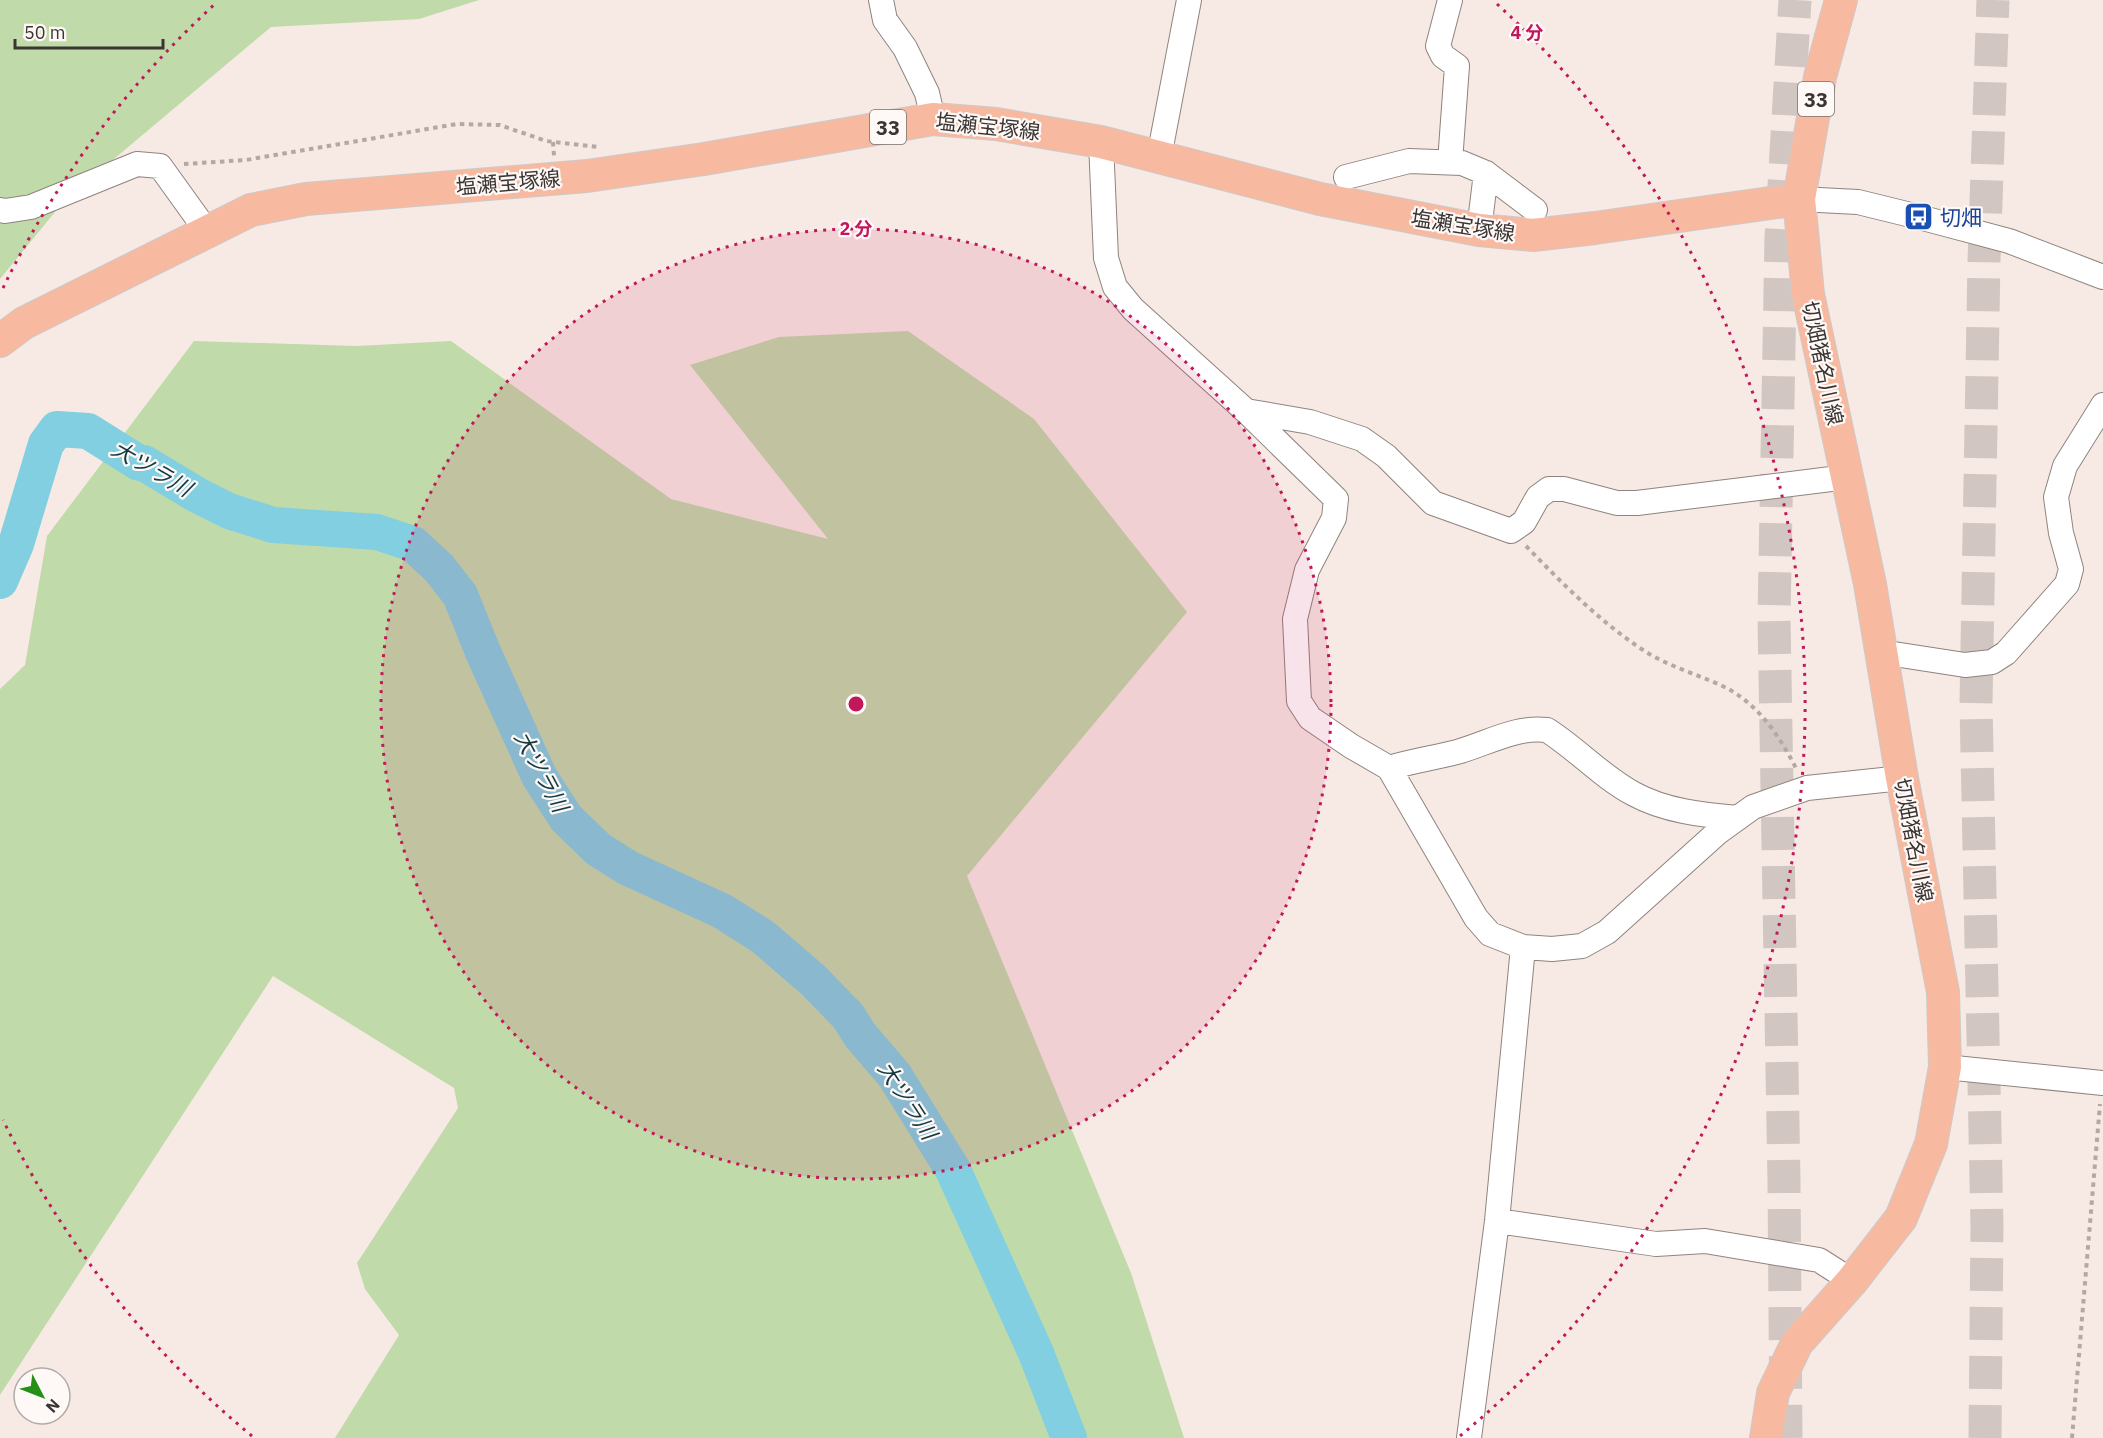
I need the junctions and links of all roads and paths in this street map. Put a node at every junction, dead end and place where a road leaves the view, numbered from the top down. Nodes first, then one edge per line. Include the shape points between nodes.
1 (868, 0) edge
2 (1189, 0) edge
3 (1450, 0) edge
4 (1841, 0) edge
5 (883, 10) edge
6 (933, 118) junction
7 (1101, 142) junction
8 (1159, 157) junction
9 (1450, 162) junction
10 (160, 166) junction
11 (627, 170) junction
12 (1486, 173) junction
13 (1346, 177) dead end
14 (1799, 200) junction
15 (0, 210) edge
16 (1535, 210) dead end
17 (206, 230) junction
18 (1479, 230) junction
19 (2103, 277) edge
20 (0, 341) edge
21 (2103, 405) edge
22 (1246, 411) junction
23 (1847, 477) junction
24 (1511, 531) junction
25 (1881, 652) junction
26 (1389, 768) junction
27 (1902, 778) junction
28 (1807, 788) junction
29 (1738, 818) junction
30 (1523, 947) junction
31 (1945, 1067) junction
32 (2102, 1083) edge
33 (1497, 1221) junction
34 (1852, 1281) junction
35 (1469, 1438) edge
36 (1766, 1438) edge
37 (2072, 1438) edge

1 - 5 street
2 - 8 street
3 - 9 street via 1438,46 1443,56 1457,66
4 - 14 main road, 33 via 1820,76
5 - 6 street via 923,84
6 - 7 main road, 塩瀬宝塚線 / 33
6 - 11 main road, 塩瀬宝塚線 / 33
7 - 8 main road, 塩瀬宝塚線 / 33
7 - 22 street via 1106,258 1115,287 1133,309
8 - 18 main road, 塩瀬宝塚線 / 33 via 1320,199
9 - 12 street
9 - 13 street via 1409,160
10 - 11 path via 246,159 457,124 500,125 546,141 601,147
10 - 15 street via 137,164 31,207
10 - 17 street
11 - 17 main road, 塩瀬宝塚線 / 33 via 306,199 251,210
12 - 16 street
12 - 18 street
14 - 18 main road, 塩瀬宝塚線 / 33 via 1533,235
14 - 19 street via 1858,202 1918,217 2009,241
14 - 23 main road, 切畑猪名川線 via 1808,294
17 - 20 main road, 塩瀬宝塚線 / 33 via 24,323
21 - 25 street via 2065,466 2056,497 2071,569 2067,584 2006,652 1992,662 1965,665
22 - 24 street via 1310,422 1362,439 1386,456 1433,503
22 - 26 street via 1336,499 1334,518 1307,570 1295,619 1299,700 1311,718
23 - 24 street via 1637,503 1617,503 1564,489 1549,489 1538,497 1524,522
23 - 25 main road, 切畑猪名川線
24 - 28 path via 1587,606 1644,650 1721,685 1752,706 1783,742
25 - 27 main road, 切畑猪名川線
26 - 29 street via 1532,728 1547,730 1634,794 1701,815
26 - 30 street via 1476,918 1490,934
27 - 28 street
27 - 31 main road, 切畑猪名川線 via 1943,992
28 - 29 street via 1753,807
29 - 30 street via 1606,932 1582,946
30 - 33 street
31 - 32 street
31 - 34 main road, 切畑猪名川線 via 1931,1144 1901,1218
32 - 37 path
33 - 34 street via 1656,1244 1705,1241 1819,1260
33 - 35 street
34 - 36 main road, 切畑猪名川線 via 1797,1343 1773,1393

